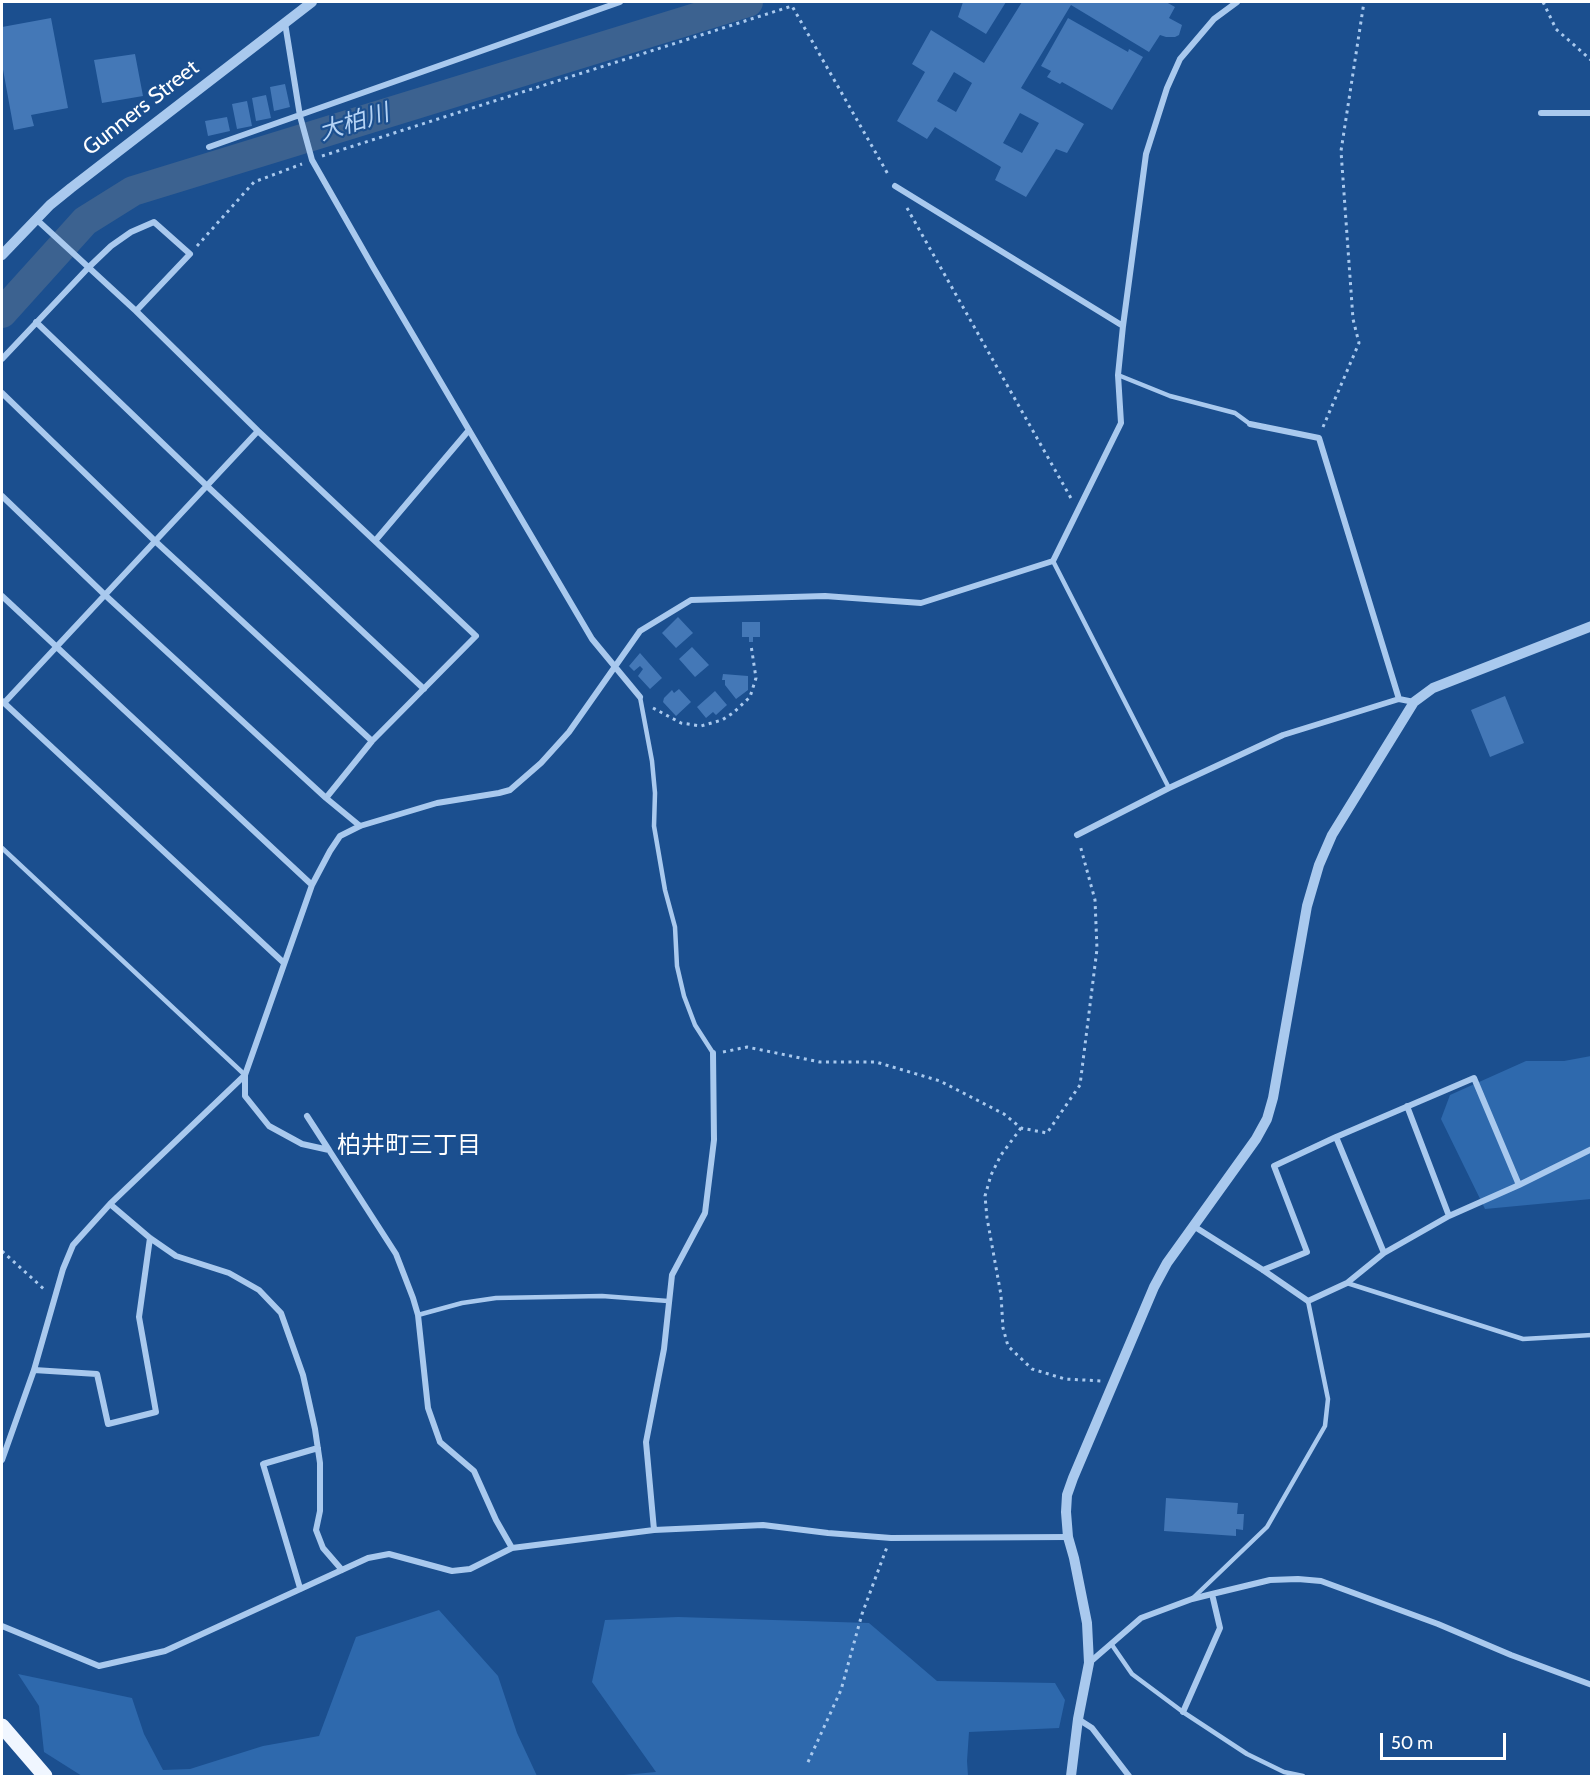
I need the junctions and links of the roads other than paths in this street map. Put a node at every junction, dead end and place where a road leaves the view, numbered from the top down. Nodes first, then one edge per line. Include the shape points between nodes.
1 (312, 2) edge
2 (620, 2) edge
3 (1237, 2) edge
4 (285, 23) junction
5 (1592, 112) edge
6 (1540, 113) dead end
7 (300, 116) junction
8 (209, 147) dead end
9 (895, 186) road end
10 (36, 219) junction
11 (2, 255) edge
12 (89, 267) junction
13 (136, 311) junction
14 (36, 322) junction
15 (1123, 326) junction
16 (2, 359) edge
17 (1118, 375) junction
18 (2, 393) edge
19 (1250, 424) joint
20 (469, 430) junction
21 (258, 431) junction
22 (207, 486) junction
23 (2, 496) edge
24 (155, 541) junction
25 (375, 541) junction
26 (1053, 561) junction
27 (105, 595) junction
28 (2, 596) edge
29 (1592, 626) edge
30 (57, 647) junction
31 (614, 666) junction
32 (424, 689) junction
33 (640, 697) joint
34 (1399, 699) junction
35 (3, 702) edge
36 (1414, 702) junction
37 (372, 741) junction
38 (1169, 788) junction
39 (326, 798) junction
40 (360, 826) junction
41 (1077, 835) road end
42 (2, 848) edge
43 (312, 885) junction
44 (284, 963) junction
45 (713, 1053) joint
46 (245, 1074) junction
47 (1407, 1106) junction
48 (307, 1116) dead end
49 (1336, 1137) junction
50 (1592, 1149) edge
51 (329, 1150) junction
52 (1519, 1185) junction
53 (110, 1204) junction
54 (1449, 1216) junction
55 (1195, 1227) junction
56 (150, 1238) junction
57 (1384, 1253) junction
58 (1263, 1269) junction
59 (1347, 1284) junction
60 (1308, 1300) junction
61 (668, 1301) junction
62 (418, 1315) junction
63 (1592, 1335) edge
64 (34, 1370) junction
65 (318, 1448) junction
66 (2, 1460) edge
67 (654, 1530) junction
68 (1068, 1537) junction
69 (512, 1548) junction
70 (342, 1570) junction
71 (300, 1588) junction
72 (1212, 1594) junction
73 (1192, 1599) junction
74 (2, 1626) edge
75 (1112, 1645) junction
76 (1089, 1663) junction
77 (1592, 1685) edge
78 (1183, 1712) junction
79 (1078, 1719) junction
80 (2, 1726) edge
81 (45, 1776) edge
82 (1071, 1776) edge
83 (1129, 1776) edge
84 (1303, 1776) edge

1 - 4 street, Gunners Street
2 - 7 street
3 - 15 street via 1214,19 1180,59 1167,88 1146,154
4 - 7 street
4 - 10 street, Gunners Street
5 - 6 street
7 - 8 street
7 - 20 street via 312,160
9 - 15 street
10 - 11 street, Gunners Street
10 - 12 street
12 - 13 street
12 - 13 street via 131,232 154,222 190,254
12 - 14 street
13 - 21 street
14 - 16 street
14 - 22 street
15 - 17 street
17 - 19 lane via 1170,396 1235,413
17 - 26 street via 1121,423
18 - 24 street
19 - 34 street via 1319,438
20 - 25 street
20 - 31 street via 592,639
21 - 22 street
21 - 25 street
22 - 24 street
22 - 32 street
23 - 27 street
24 - 27 street
24 - 37 street
25 - 32 street via 476,636
26 - 31 street via 921,603 825,596 691,600 640,631
26 - 38 lane
27 - 30 street
27 - 39 street
28 - 30 street
29 - 36 street via 1433,688
30 - 35 street
30 - 43 street
31 - 33 street
31 - 40 street via 569,732 510,790 436,803
32 - 37 street
33 - 45 lane via 656,793 654,826 675,927 677,966 695,1025
34 - 36 street
34 - 38 street via 1283,735
35 - 44 street
36 - 55 street via 1332,835 1319,865 1307,906 1267,1119
37 - 39 street
38 - 41 street
39 - 40 street
40 - 43 street via 340,836
42 - 46 lane
43 - 44 street
44 - 46 street
45 - 61 street via 714,1140 705,1213 672,1275
46 - 51 street via 245,1096 269,1126 302,1144
46 - 53 street
47 - 49 street
47 - 52 street via 1474,1078
47 - 54 street
48 - 51 street
49 - 57 street
49 - 58 street via 1274,1166 1307,1252
50 - 52 street
51 - 62 street via 396,1254
52 - 54 street
53 - 56 street
53 - 64 street via 73,1245
54 - 57 street
55 - 58 street
55 - 68 street via 1154,1287 1070,1486
56 - 64 street via 139,1317 156,1412 108,1424 97,1374
56 - 65 street via 176,1256 230,1273 259,1290 281,1313 303,1375
57 - 59 street
58 - 60 street
59 - 60 street
59 - 63 lane via 1523,1339
60 - 73 lane via 1328,1399 1326,1426 1267,1527
61 - 62 lane via 602,1296 496,1298
61 - 67 street via 664,1349 646,1442
62 - 69 street via 428,1408 440,1442 474,1471
64 - 66 street
65 - 70 street via 320,1511 316,1530 322,1548
65 - 71 street via 263,1464
67 - 68 street via 763,1526 891,1538
67 - 69 street
68 - 76 street via 1087,1623
69 - 70 street via 470,1569 452,1570 389,1554
70 - 71 street
71 - 74 street via 165,1651 99,1666
72 - 73 street
72 - 77 street via 1270,1580 1321,1581
72 - 78 street via 1220,1628
73 - 75 street via 1141,1617
75 - 76 street
75 - 78 lane via 1132,1674
76 - 79 street
78 - 84 lane via 1247,1754 1284,1773
79 - 82 street
79 - 83 street via 1092,1728
80 - 81 main road

